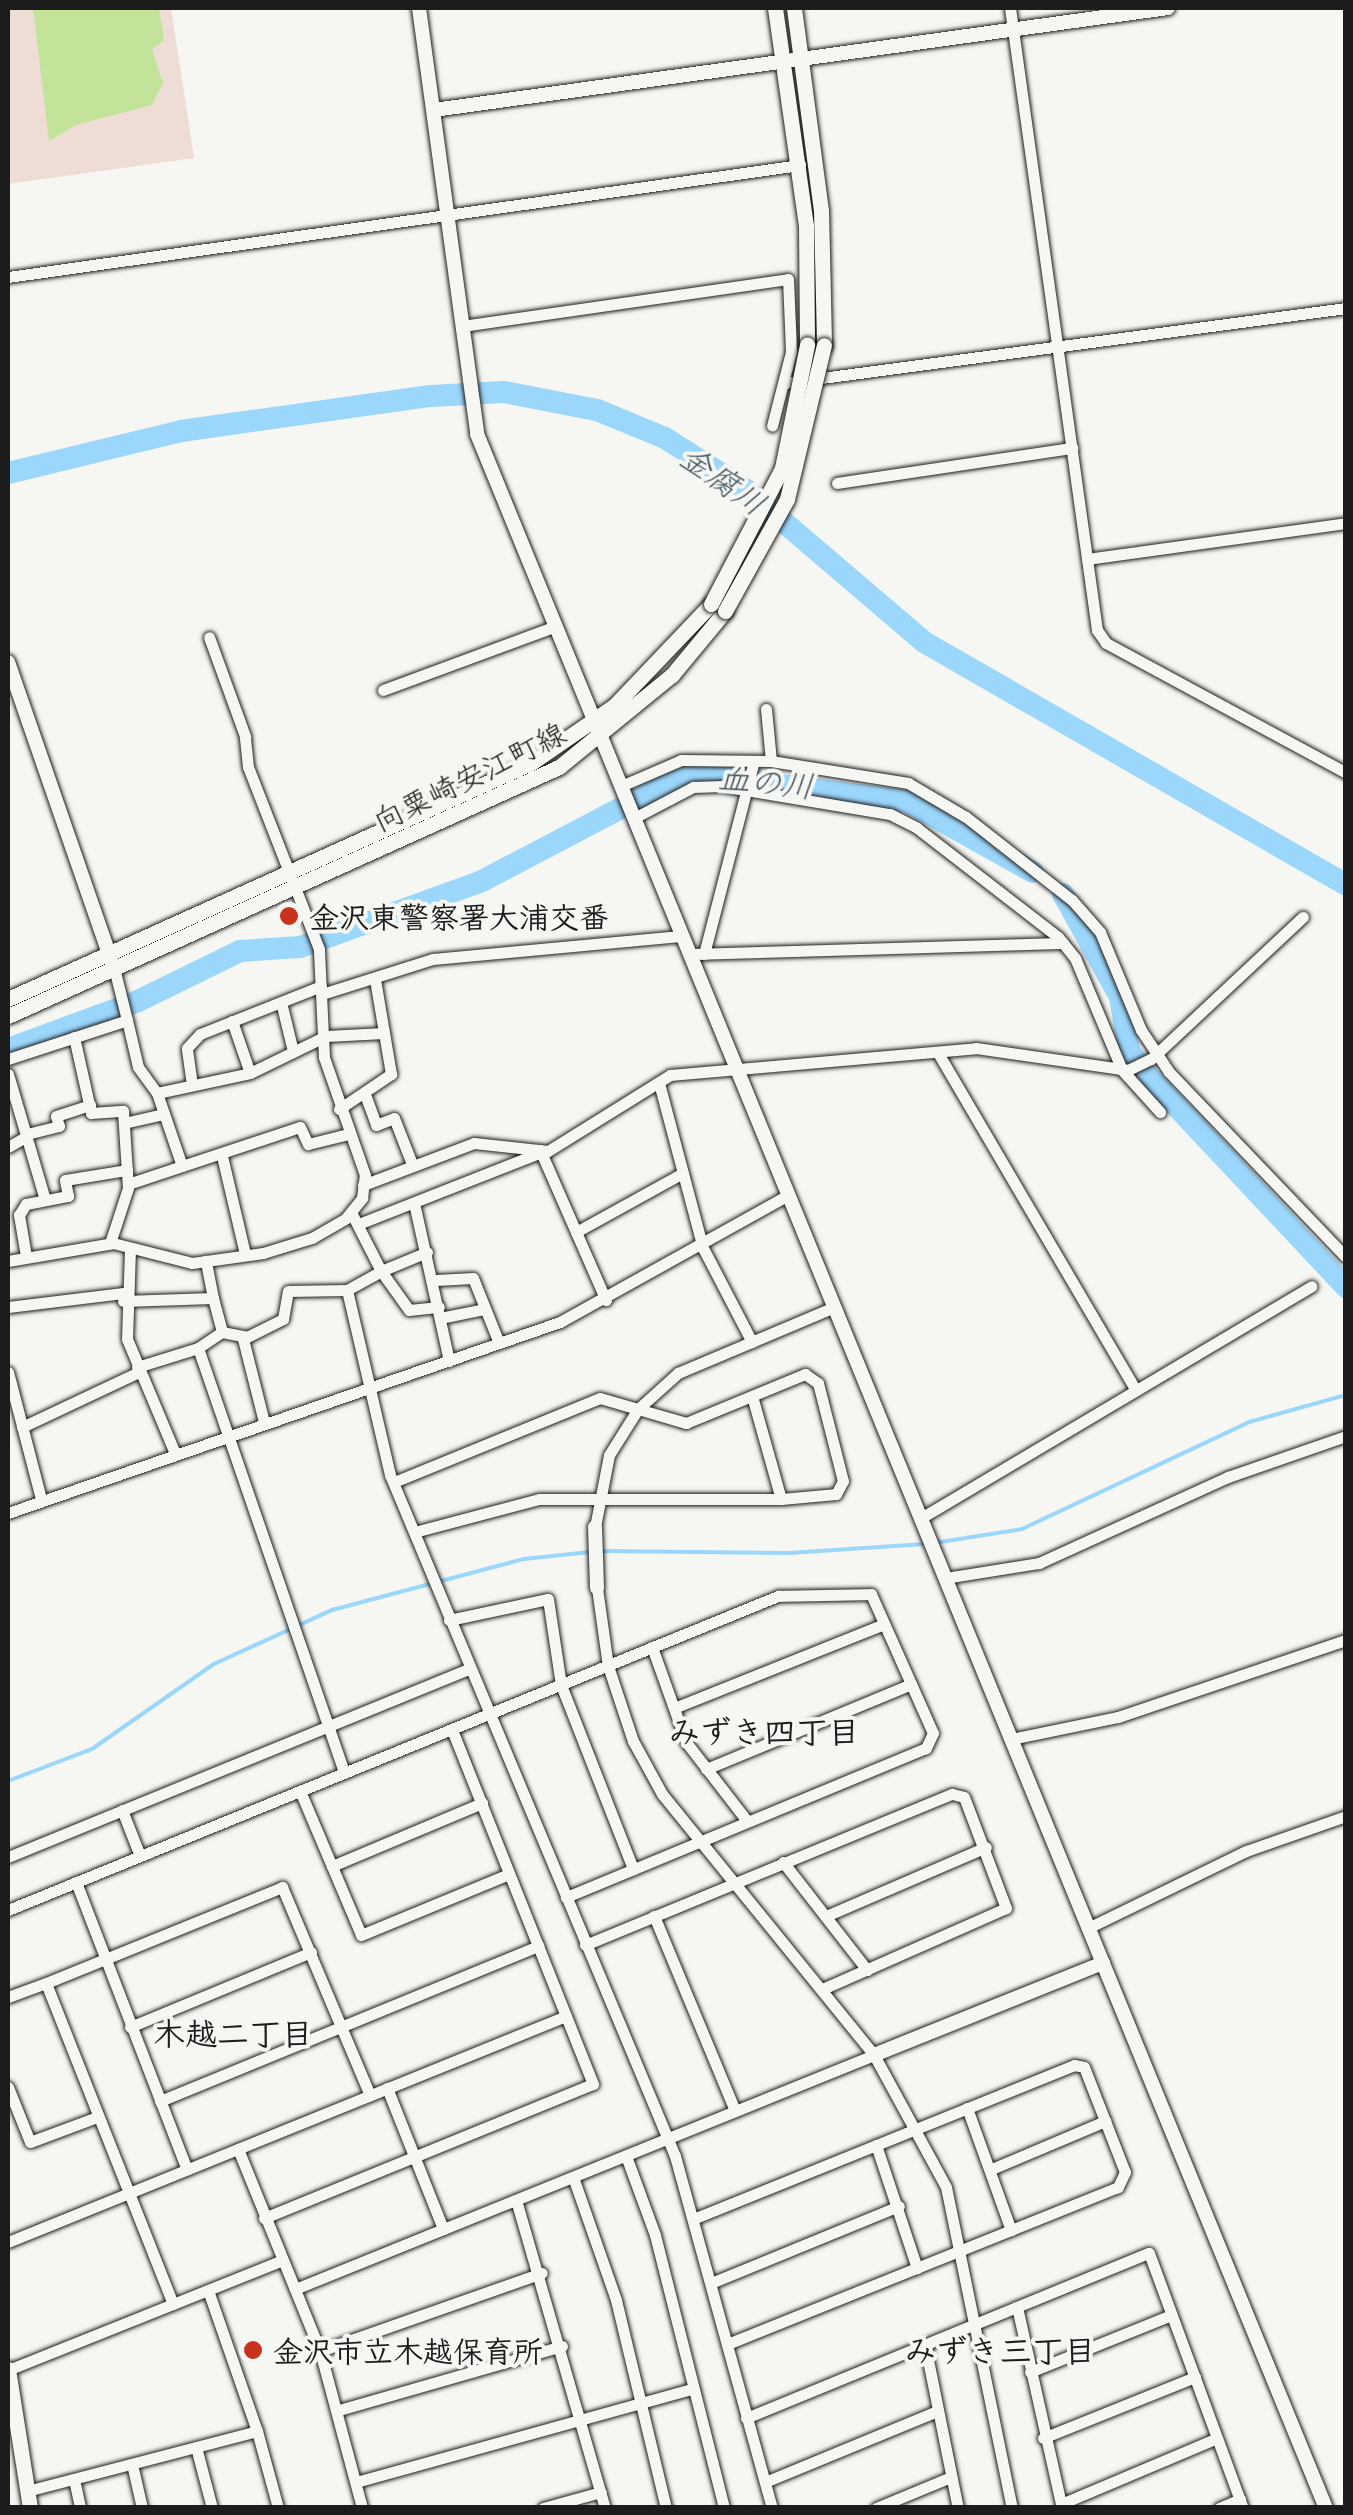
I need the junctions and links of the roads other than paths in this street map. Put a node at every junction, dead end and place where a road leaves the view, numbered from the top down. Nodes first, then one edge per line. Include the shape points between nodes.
1 (419, 8) edge
2 (775, 8) edge
3 (794, 8) edge
4 (1010, 8) edge
5 (1168, 8) edge
6 (1013, 29) junction
7 (801, 59) junction
8 (783, 61) junction
9 (434, 110) junction
10 (800, 165) junction
11 (447, 215) junction
12 (8, 277) edge
13 (1346, 308) edge
14 (462, 326) junction
15 (816, 345) junction
16 (1057, 346) junction
17 (784, 383) junction
18 (772, 426) dead end
19 (1072, 448) junction
20 (837, 483) dead end
21 (1346, 524) edge
22 (1087, 559) junction
23 (718, 607) junction
24 (556, 626) junction
25 (209, 637) dead end
26 (8, 662) edge
27 (383, 690) dead end
28 (766, 710) dead end
29 (593, 723) junction
30 (599, 740) junction
31 (771, 761) junction
32 (752, 766) junction
33 (1346, 773) edge
34 (622, 787) junction
35 (748, 791) junction
36 (634, 818) junction
37 (290, 873) junction
38 (295, 890) junction
39 (1303, 918) dead end
40 (682, 936) junction
41 (1062, 943) junction
42 (697, 954) junction
43 (112, 961) junction
44 (375, 979) junction
45 (321, 990) junction
46 (8, 999) edge
47 (281, 1002) junction
48 (127, 1010) junction
49 (8, 1016) edge
50 (232, 1021) junction
51 (384, 1033) junction
52 (326, 1036) junction
53 (74, 1038) junction
54 (292, 1046) junction
55 (938, 1053) junction
56 (1154, 1056) junction
57 (8, 1059) edge
58 (1125, 1070) junction
59 (250, 1073) junction
60 (738, 1073) junction
61 (8, 1074) edge
62 (659, 1082) junction
63 (192, 1085) junction
64 (157, 1093) junction
65 (366, 1096) junction
66 (90, 1105) junction
67 (338, 1109) junction
68 (1160, 1112) dead end
69 (164, 1114) junction
70 (124, 1123) junction
71 (345, 1134) junction
72 (27, 1135) junction
73 (8, 1147) edge
74 (541, 1151) junction
75 (222, 1156) junction
76 (412, 1164) junction
77 (182, 1166) junction
78 (127, 1170) junction
79 (683, 1173) junction
80 (128, 1184) junction
81 (363, 1184) junction
82 (788, 1195) junction
83 (45, 1200) junction
84 (414, 1203) junction
85 (351, 1212) junction
86 (362, 1223) junction
87 (576, 1232) junction
88 (110, 1244) junction
89 (703, 1248) junction
90 (130, 1249) junction
91 (427, 1252) junction
92 (245, 1254) junction
93 (26, 1256) junction
94 (1346, 1257) edge
95 (8, 1261) edge
96 (206, 1261) junction
97 (380, 1271) junction
98 (436, 1280) junction
99 (1310, 1286) dead end
100 (346, 1290) junction
101 (123, 1297) junction
102 (214, 1298) junction
103 (606, 1300) junction
104 (8, 1307) edge
105 (834, 1307) junction
106 (480, 1310) junction
107 (439, 1312) junction
108 (222, 1332) junction
109 (247, 1337) junction
110 (752, 1342) junction
111 (499, 1344) junction
112 (198, 1348) junction
113 (449, 1360) junction
114 (138, 1370) junction
115 (8, 1372) edge
116 (366, 1389) junction
117 (1136, 1390) junction
118 (752, 1396) junction
119 (638, 1409) junction
120 (264, 1422) junction
121 (22, 1427) junction
122 (229, 1434) junction
123 (1346, 1436) edge
124 (174, 1450) junction
125 (394, 1482) junction
126 (598, 1494) junction
127 (41, 1499) junction
128 (781, 1499) junction
129 (8, 1512) edge
130 (924, 1524) junction
131 (595, 1527) joint
132 (414, 1532) junction
133 (945, 1578) junction
134 (597, 1588) joint
135 (449, 1620) junction
136 (884, 1624) junction
137 (1346, 1640) edge
138 (652, 1648) junction
139 (608, 1666) junction
140 (468, 1669) junction
141 (561, 1684) junction
142 (911, 1684) junction
143 (674, 1708) junction
144 (487, 1715) junction
145 (324, 1726) junction
146 (452, 1729) junction
147 (1011, 1739) junction
148 (706, 1769) junction
149 (344, 1773) junction
150 (300, 1791) junction
151 (482, 1803) junction
152 (122, 1810) junction
153 (1346, 1816) edge
154 (747, 1821) junction
155 (700, 1840) junction
156 (986, 1847) junction
157 (140, 1856) junction
158 (8, 1857) edge
159 (783, 1862) junction
160 (332, 1866) junction
161 (633, 1869) junction
162 (510, 1874) junction
163 (76, 1882) junction
164 (734, 1882) junction
165 (566, 1897) junction
166 (8, 1910) edge
167 (654, 1916) junction
168 (826, 1916) junction
169 (1088, 1928) junction
170 (538, 1946) junction
171 (585, 1946) junction
172 (311, 1952) junction
173 (104, 1959) junction
174 (1103, 1963) junction
175 (867, 1970) junction
176 (46, 1984) junction
177 (822, 1989) junction
178 (8, 1997) edge
179 (566, 2016) junction
180 (342, 2026) junction
181 (130, 2027) junction
182 (874, 2055) junction
183 (8, 2087) edge
184 (387, 2088) junction
185 (370, 2095) junction
186 (160, 2101) junction
187 (967, 2108) junction
188 (735, 2112) junction
189 (97, 2117) junction
190 (1105, 2121) junction
191 (919, 2128) junction
192 (668, 2139) junction
193 (876, 2146) junction
194 (238, 2149) junction
195 (416, 2156) junction
196 (626, 2156) junction
197 (994, 2168) junction
198 (187, 2169) junction
199 (573, 2177) junction
200 (131, 2192) junction
201 (516, 2200) junction
202 (898, 2206) junction
203 (264, 2218) junction
204 (694, 2219) junction
205 (443, 2230) junction
206 (1011, 2230) junction
207 (8, 2242) edge
208 (964, 2250) junction
209 (280, 2261) junction
210 (917, 2268) junction
211 (542, 2273) junction
212 (711, 2283) junction
213 (295, 2289) junction
214 (208, 2290) junction
215 (173, 2304) junction
216 (1017, 2307) junction
217 (1172, 2315) junction
218 (974, 2325) junction
219 (728, 2344) junction
220 (925, 2345) junction
221 (562, 2346) junction
222 (320, 2351) junction
223 (8, 2370) edge
224 (1030, 2372) junction
225 (1194, 2377) junction
226 (692, 2389) junction
227 (640, 2402) junction
228 (339, 2410) junction
229 (935, 2412) junction
230 (583, 2418) junction
231 (746, 2418) junction
232 (256, 2431) junction
233 (1042, 2438) junction
234 (1218, 2438) junction
235 (196, 2447) junction
236 (132, 2464) junction
237 (951, 2477) junction
238 (74, 2480) junction
239 (356, 2482) junction
240 (764, 2482) junction
241 (601, 2492) junction
242 (28, 2499) edge
243 (1242, 2503) edge
244 (1061, 2506) edge
245 (80, 2508) edge
246 (142, 2508) edge
247 (212, 2508) edge
248 (278, 2508) edge
249 (362, 2508) edge
250 (543, 2508) edge
251 (605, 2508) edge
252 (666, 2508) edge
253 (724, 2508) edge
254 (772, 2508) edge
255 (876, 2508) edge
256 (958, 2508) edge
257 (1012, 2508) edge
258 (1218, 2508) edge
259 (1326, 2508) edge

1 - 9 street
2 - 8 main road, 向粟崎安江町線
3 - 7 main road, 向粟崎安江町線
4 - 6 street
5 - 6 street
6 - 7 street
6 - 16 street
7 - 8 street
7 - 15 main road, 向粟崎安江町線 via 824,246
8 - 9 street
8 - 10 main road, 向粟崎安江町線
9 - 11 street
10 - 11 street
10 - 15 main road, 向粟崎安江町線
11 - 12 street
11 - 14 street
13 - 16 street
14 - 17 street via 788,279
14 - 24 street via 477,434
15 - 23 main road, 向粟崎安江町線, bridge via 787,499
16 - 17 street
16 - 19 street
17 - 18 street
19 - 20 street
19 - 22 street
21 - 22 street
22 - 33 street via 1106,643
23 - 29 main road, 向粟崎安江町線
23 - 30 main road, 向粟崎安江町線 via 672,675
24 - 27 street
24 - 29 street
25 - 37 street
26 - 43 street
28 - 31 street
29 - 30 street
29 - 37 main road, 向粟崎安江町線 via 492,784
30 - 34 street
30 - 38 main road, 向粟崎安江町線 via 514,791
31 - 32 street
31 - 56 street via 908,783 966,817 1072,900 1100,932
32 - 34 street via 681,760
32 - 35 street
34 - 36 street
35 - 36 street via 693,787
35 - 41 street via 890,814
35 - 42 street
36 - 40 street
37 - 38 street
37 - 43 main road, 向粟崎安江町線
38 - 43 main road, 向粟崎安江町線
38 - 45 street via 315,940
39 - 56 street
40 - 42 street
40 - 44 street via 433,959
41 - 42 street
41 - 58 street
42 - 60 street
43 - 46 main road, 向粟崎安江町線
43 - 48 street
43 - 49 main road, 向粟崎安江町線
44 - 45 street
44 - 51 street
45 - 47 street
45 - 52 street
47 - 50 street
47 - 54 street
48 - 53 street
48 - 64 street via 138,1067
50 - 59 street
50 - 63 street via 186,1048
51 - 52 street
51 - 65 street via 392,1074
52 - 54 street
52 - 67 street
53 - 57 street
53 - 66 street
54 - 59 street
55 - 58 street via 976,1048
55 - 60 street
55 - 117 street
56 - 58 street
56 - 94 street
58 - 68 street
59 - 63 street
60 - 62 street via 670,1075
60 - 82 street
61 - 72 street
62 - 74 street via 570,1140
62 - 79 street
63 - 64 street
64 - 69 street
65 - 67 street
65 - 76 street via 376,1125 394,1118
66 - 70 street via 92,1112 123,1111
66 - 72 street via 56,1116 60,1126
67 - 71 street
69 - 70 street
69 - 77 street
70 - 78 street
71 - 75 street via 308,1144 300,1127
71 - 81 street
72 - 73 street
72 - 83 street
74 - 76 street via 474,1143
74 - 84 street
74 - 87 street
75 - 77 street
75 - 92 street
76 - 81 street
77 - 80 street
78 - 80 street
78 - 83 street via 64,1180 68,1196
79 - 87 street
79 - 89 street
80 - 88 street
81 - 85 street
82 - 89 street
82 - 105 street
83 - 93 street via 26,1204 18,1215
84 - 86 street
84 - 91 street
85 - 86 street
85 - 92 street via 312,1238
86 - 97 street
87 - 103 street
88 - 90 street
88 - 93 street
89 - 103 street
89 - 110 street
90 - 96 street
90 - 101 street
91 - 97 street
91 - 98 street
92 - 96 street
93 - 95 street
96 - 102 street
97 - 100 street
97 - 107 street via 409,1310
98 - 106 street via 473,1278
98 - 107 street
99 - 117 street
100 - 109 street via 288,1291 283,1319
100 - 116 street
101 - 102 street
101 - 104 street
101 - 114 street
102 - 108 street
103 - 111 street
105 - 110 street
105 - 130 street
106 - 107 street
106 - 111 street
107 - 113 street
108 - 109 street
108 - 112 street
109 - 120 street
110 - 119 street via 678,1373
111 - 113 street
112 - 114 street
112 - 122 street
113 - 116 street
114 - 121 street
114 - 124 street
115 - 121 street
116 - 120 street
116 - 125 street
117 - 130 street
118 - 119 street via 686,1422
118 - 128 street
118 - 128 street via 812,1375 834,1428 842,1489
119 - 125 street via 600,1398
119 - 126 street via 609,1455
120 - 122 street
121 - 127 street
122 - 124 street
122 - 145 street
123 - 133 street via 1228,1477 1039,1563
124 - 127 street
125 - 132 street
126 - 128 street
126 - 131 street
126 - 132 street via 540,1499
127 - 129 street
130 - 133 street
131 - 134 street
132 - 135 street
133 - 147 street
134 - 139 street
135 - 140 street
135 - 141 street via 548,1600
136 - 138 street via 862,1590 778,1596
136 - 142 street
136 - 143 street
137 - 147 street via 1118,1717
138 - 139 street
138 - 143 street
139 - 141 street
139 - 155 street via 632,1741
140 - 144 street
140 - 145 street
141 - 144 street
141 - 161 street
142 - 148 street
142 - 154 street via 934,1733 926,1748
143 - 148 street
144 - 146 street
144 - 165 street
145 - 149 street
145 - 152 street
146 - 149 street
146 - 151 street
147 - 169 street
148 - 154 street
149 - 150 street
150 - 157 street
150 - 160 street
151 - 160 street
151 - 162 street
152 - 157 street
152 - 158 street
153 - 169 street via 1246,1851
154 - 155 street
155 - 161 street
155 - 164 street
156 - 159 street via 964,1797 952,1794
156 - 168 street
156 - 175 street via 1006,1908
157 - 163 street
159 - 164 street
159 - 168 street
160 - 162 street via 361,1935
161 - 165 street
162 - 170 street
163 - 166 street
163 - 173 street
164 - 167 street
164 - 177 street
165 - 171 street
167 - 171 street
167 - 188 street
168 - 175 street
169 - 174 street
170 - 179 street
170 - 180 street
171 - 192 street
172 - 173 street via 286,1890 277,1886
172 - 180 street
172 - 181 street
173 - 176 street
173 - 181 street
174 - 182 street
174 - 259 street
175 - 177 street
176 - 178 street
176 - 189 street
177 - 182 street
179 - 184 street
179 - 195 street via 593,2084
180 - 185 street
180 - 186 street
181 - 186 street
182 - 188 street
182 - 191 street
183 - 189 street via 30,2142
184 - 185 street
184 - 195 street
185 - 194 street
186 - 198 street
187 - 190 street via 1074,2065 1084,2066
187 - 191 street
187 - 197 street
188 - 192 street
189 - 200 street
190 - 197 street
190 - 206 street via 1125,2172 1118,2188
191 - 193 street
191 - 208 street
192 - 196 street
192 - 204 street
193 - 202 street
193 - 204 street
194 - 198 street
194 - 203 street
195 - 203 street
195 - 205 street
196 - 199 street
196 - 226 street via 656,2235
197 - 206 street
198 - 200 street
199 - 201 street
199 - 227 street
200 - 207 street
200 - 215 street
201 - 205 street
201 - 211 street
202 - 210 street
202 - 212 street
203 - 209 street
204 - 212 street
205 - 213 street
206 - 208 street
208 - 210 street
208 - 218 street
209 - 213 street
209 - 214 street
210 - 219 street
211 - 221 street
211 - 222 street
212 - 219 street
213 - 222 street
214 - 215 street
214 - 232 street
215 - 223 street
216 - 217 street via 1148,2254
216 - 218 street
216 - 224 street
217 - 224 street
217 - 225 street
218 - 220 street
218 - 257 street
219 - 231 street
220 - 229 street
220 - 231 street
221 - 228 street
221 - 230 street
222 - 228 street
223 - 242 main road
224 - 233 street
225 - 233 street
225 - 234 street
226 - 227 street
226 - 253 street
227 - 230 street
227 - 252 street
228 - 239 street
229 - 237 street
229 - 240 street
230 - 239 street
230 - 241 street
231 - 240 street
232 - 235 street
232 - 248 street
233 - 244 street
234 - 243 street
234 - 244 street
235 - 236 street
235 - 247 street
236 - 238 street
236 - 246 street
237 - 255 street
237 - 256 street
238 - 242 street
238 - 245 street
239 - 249 street
240 - 254 street
241 - 250 street
241 - 251 street
243 - 258 street

